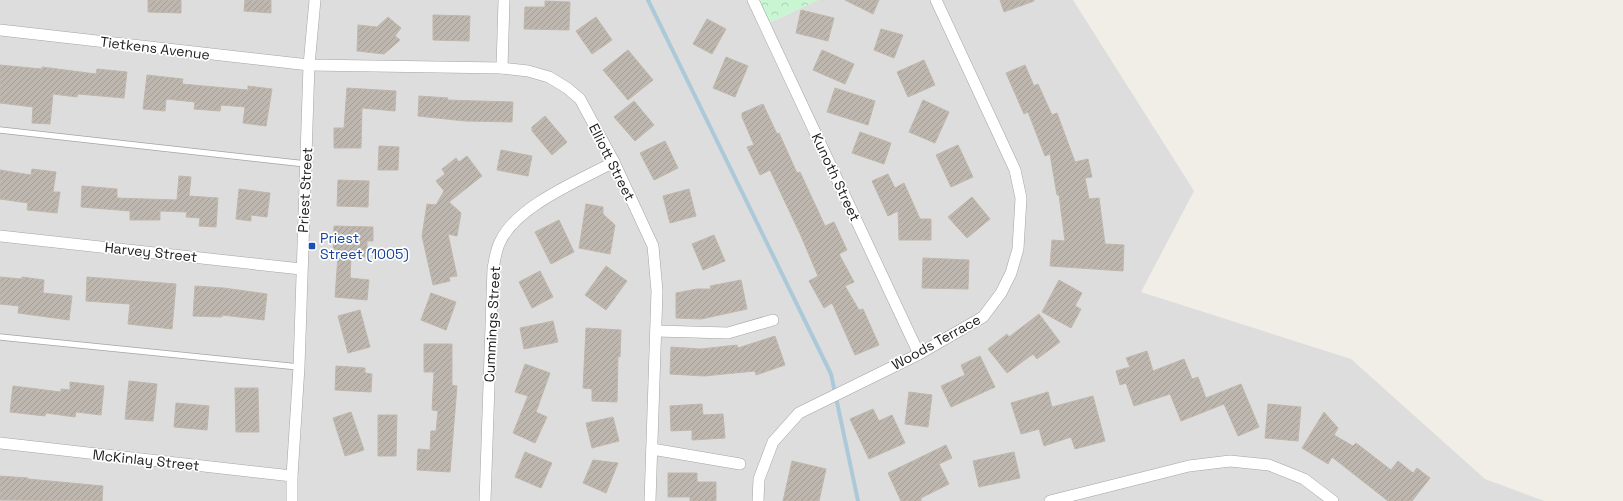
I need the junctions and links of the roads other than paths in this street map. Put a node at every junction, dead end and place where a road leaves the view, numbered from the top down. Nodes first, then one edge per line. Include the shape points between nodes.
1 (315, 0) edge
2 (504, 0) edge
3 (753, 0) edge
4 (936, 0) edge
5 (0, 30) edge
6 (309, 65) junction
7 (502, 68) junction
8 (0, 130) edge
9 (614, 162) junction
10 (306, 164) junction
11 (0, 236) edge
12 (301, 269) junction
13 (773, 320) dead end
14 (656, 331) junction
15 (0, 337) edge
16 (919, 354) junction
17 (299, 367) junction
18 (0, 444) edge
19 (652, 450) junction
20 (740, 464) dead end
21 (292, 476) junction
22 (292, 501) edge
23 (485, 501) edge
24 (650, 501) edge
25 (758, 501) edge
26 (1050, 501) edge
27 (1333, 501) edge

1 - 6 street, Priest Street
2 - 7 street
3 - 16 street, Kunoth Street
4 - 16 street, Woods Terrace via 1015,170 1021,198 1020,224 1018,249 1001,294 983,317
5 - 6 street, Tietkens Avenue
6 - 7 street, Elliott Street
6 - 10 street, Priest Street
7 - 9 street, Elliott Street via 549,77 568,88 580,100
8 - 10 lane
9 - 14 street, Elliott Street via 653,246 657,291
9 - 23 street, Cummings Street via 536,204 512,223 500,242 493,268
10 - 12 street, Priest Street
11 - 12 street, Harvey Street
12 - 17 street, Priest Street
13 - 14 street via 728,333
14 - 19 street, Elliott Street
15 - 17 lane
16 - 25 street, Woods Terrace via 799,413 773,442 759,479
17 - 21 street, Priest Street
18 - 21 street, McKinlay Street
19 - 20 street
19 - 24 street, Elliott Street
21 - 22 street, Priest Street
26 - 27 street via 1189,466 1230,461 1269,465 1304,479

